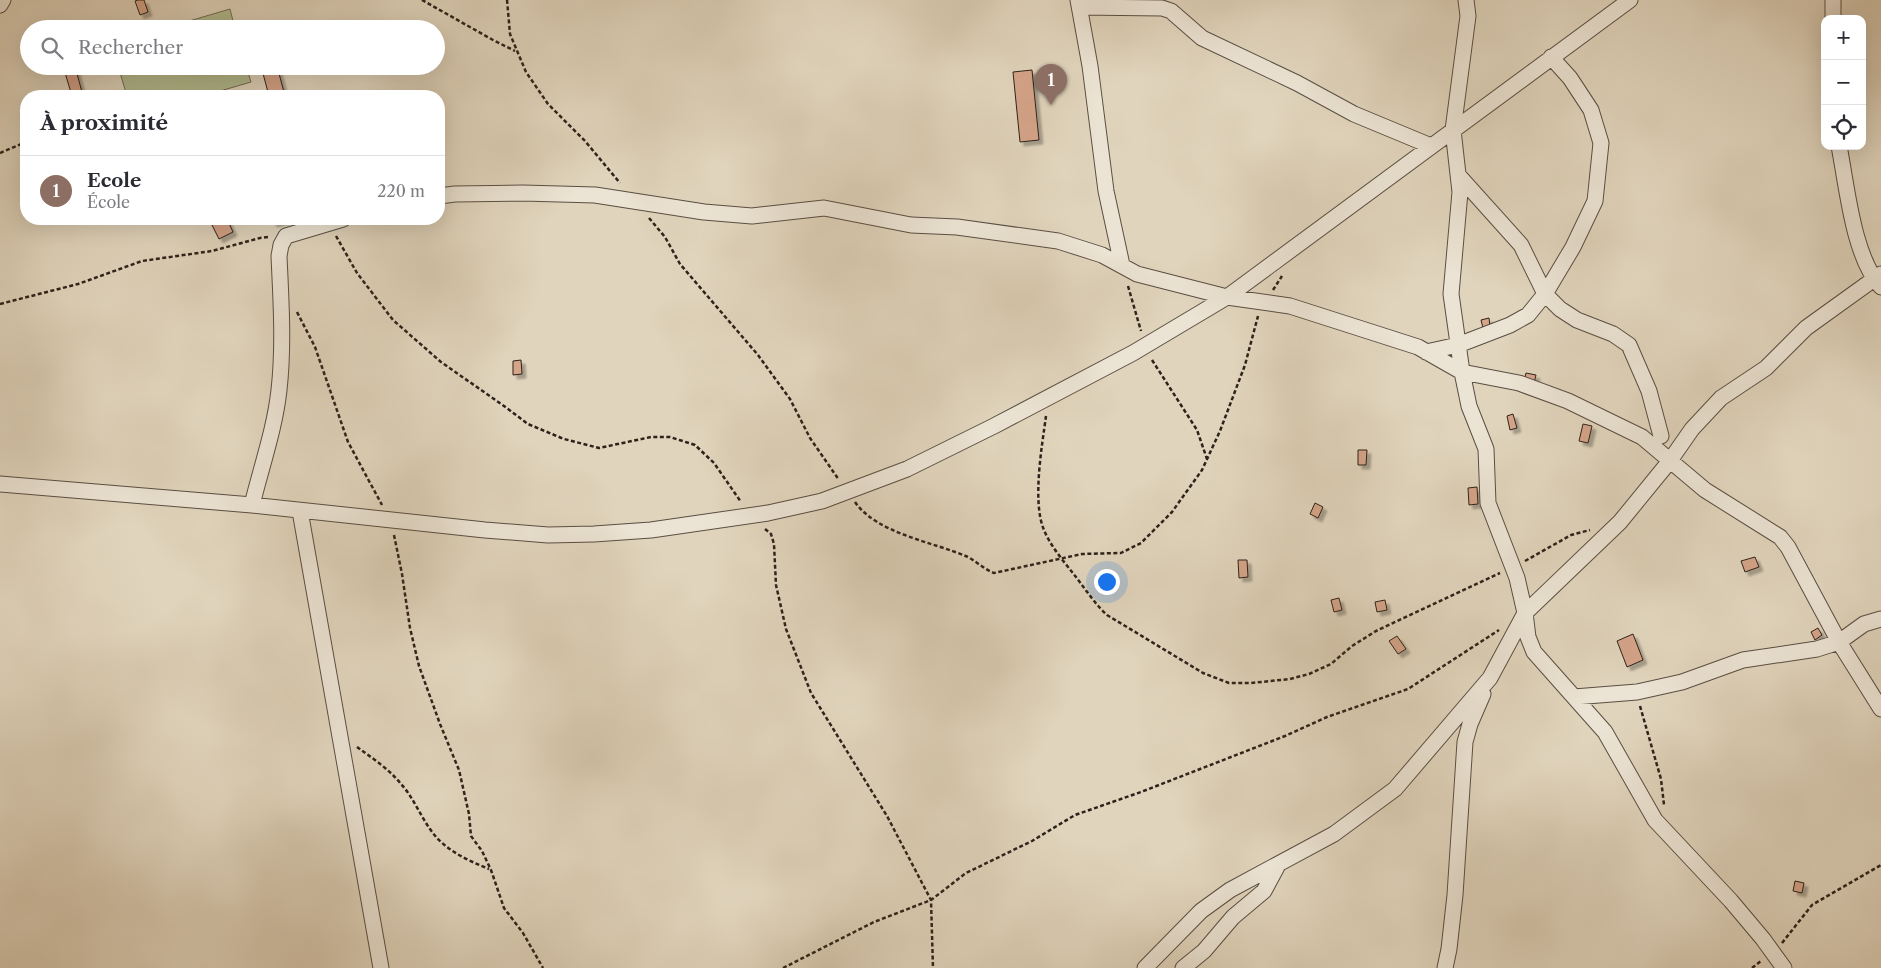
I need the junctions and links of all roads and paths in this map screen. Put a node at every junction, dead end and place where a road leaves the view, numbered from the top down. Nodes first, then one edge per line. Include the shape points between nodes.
1 (3, 0) edge
2 (422, 0) edge
3 (507, 0) edge
4 (1466, 0) edge
5 (1630, 0) edge
6 (1833, 0) edge
7 (1079, 3) edge
8 (0, 5) edge
9 (1833, 15) edge
10 (516, 51) junction
11 (1551, 57) junction
12 (1453, 130) junction
13 (20, 145) edge
14 (1431, 146) junction
15 (1840, 150) edge
16 (0, 153) edge
17 (1459, 176) junction
18 (445, 195) edge
19 (636, 202) junction
20 (322, 225) edge
21 (337, 225) edge
22 (286, 236) junction
23 (1122, 266) junction
24 (1286, 270) dead end
25 (1879, 280) edge
26 (1545, 294) junction
27 (1227, 296) junction
28 (1265, 302) junction
29 (0, 304) edge
30 (295, 308) dead end
31 (1458, 345) junction
32 (1145, 346) junction
33 (1426, 352) junction
34 (1462, 372) junction
35 (1048, 397) junction
36 (1692, 429) junction
37 (1661, 436) junction
38 (1642, 437) junction
39 (1207, 459) junction
40 (1669, 462) junction
41 (0, 484) edge
42 (848, 493) junction
43 (252, 505) junction
44 (300, 511) junction
45 (751, 516) junction
46 (390, 520) junction
47 (1595, 528) dead end
48 (1061, 558) junction
49 (1513, 567) junction
50 (1525, 613) junction
51 (1881, 619) edge
52 (1502, 628) dead end
53 (1839, 642) junction
54 (1490, 678) junction
55 (1638, 692) junction
56 (1574, 697) junction
57 (1881, 709) edge
58 (339, 738) junction
59 (1664, 806) dead end
60 (1279, 864) junction
61 (1881, 865) edge
62 (491, 870) junction
63 (931, 900) junction
64 (1773, 953) junction
65 (381, 968) edge
66 (544, 968) edge
67 (783, 968) edge
68 (933, 968) edge
69 (1145, 968) edge
70 (1183, 968) edge
71 (1445, 968) edge
72 (1752, 968) edge
73 (1784, 968) edge

1 - 8 street
2 - 10 path
3 - 10 path via 510,34
4 - 12 street via 1468,16
5 - 11 street
6 - 9 street
7 - 14 street via 1171,11 1202,38 1298,83 1354,114
7 - 23 street via 1106,191
10 - 19 path via 548,104 585,141
11 - 12 street
11 - 26 street via 1570,78 1591,110 1601,144 1595,200 1573,247
12 - 14 street
12 - 17 street
13 - 16 path
14 - 27 street
15 - 25 street via 1861,250
17 - 26 street via 1521,245
17 - 31 street via 1451,294
18 - 19 street via 595,195
19 - 23 street via 752,216 824,208 912,225 1058,241 1102,255
19 - 42 path via 665,237 680,264 758,355
20 - 22 street
21 - 45 path via 357,273 393,320 441,362 528,424 564,439 599,448 651,437 670,437 695,445 714,463
22 - 29 path via 142,261 78,284
22 - 43 street via 279,256 283,332 279,391
23 - 27 street via 1137,274
23 - 32 path
24 - 28 path
25 - 36 street via 1806,328 1766,368 1721,398
26 - 31 street via 1528,315
26 - 37 street via 1577,320 1613,334 1629,345 1649,391
27 - 28 street
27 - 32 street
28 - 33 street via 1290,306
28 - 39 path via 1256,320 1245,365
30 - 46 path via 315,347 348,442
31 - 33 street
31 - 34 street
32 - 35 street
32 - 39 path via 1197,430
33 - 34 street
34 - 38 street via 1519,383 1568,401
34 - 49 street via 1469,406 1486,449 1488,503
35 - 42 street via 907,469
35 - 48 path via 1039,510 1044,529
36 - 37 street
36 - 40 street
37 - 38 street
38 - 40 street
39 - 48 path via 1172,512 1141,543 1121,553
40 - 50 street via 1620,522
40 - 53 street via 1705,490 1780,537
41 - 43 street
42 - 45 street
42 - 48 path via 863,514 915,539 969,558 994,573
43 - 44 street
44 - 46 street
44 - 58 street
45 - 46 street via 651,530 585,534 485,530
45 - 63 path via 771,534 776,585 786,628 811,693 887,816
46 - 62 path via 419,666 459,770 471,836
47 - 49 path via 1571,535
48 - 49 path via 1096,605 1108,615 1203,673 1229,683 1290,679 1309,674 1331,664 1376,631
49 - 50 street
50 - 54 street
50 - 56 street via 1534,652
51 - 53 street via 1864,624
52 - 63 path via 1408,688 1075,815 1032,841 966,873
53 - 55 street via 1817,649 1743,660 1682,682
53 - 57 street
54 - 60 street via 1395,789 1334,834
54 - 71 street via 1465,742 1455,895
55 - 56 street
55 - 59 path via 1641,714 1661,779
56 - 64 street via 1605,732 1655,820 1731,901
58 - 62 path via 389,770 403,785 441,843 466,860
58 - 65 street
60 - 69 street via 1230,890 1201,911
60 - 70 street via 1264,891 1233,917 1204,951
61 - 64 path via 1812,905
62 - 66 path via 504,908
63 - 67 path via 874,922
63 - 68 path
64 - 72 path
64 - 73 street

